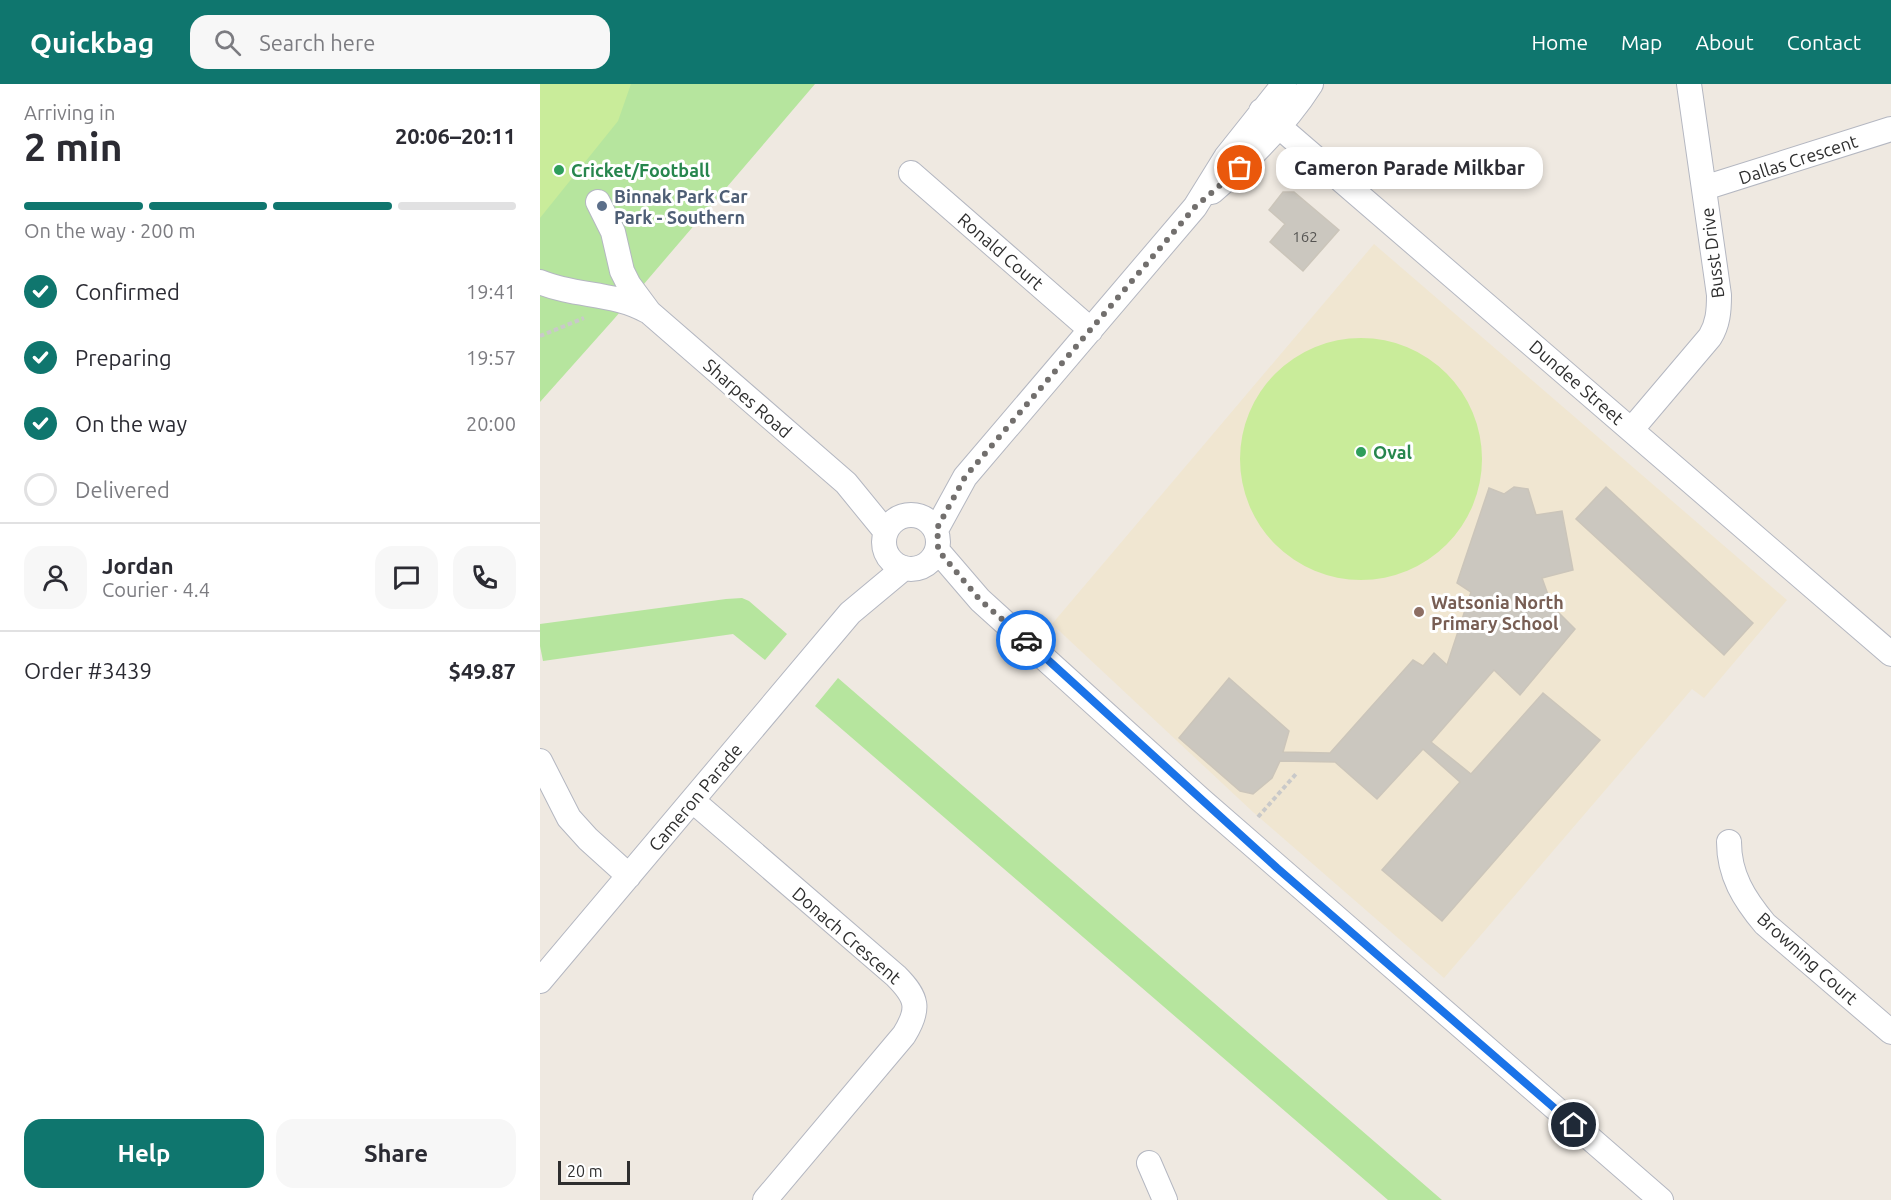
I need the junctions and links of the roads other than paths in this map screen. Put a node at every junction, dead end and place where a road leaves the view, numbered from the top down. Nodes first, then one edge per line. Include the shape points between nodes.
1 (1284, 84) edge
2 (1311, 84) edge
3 (1689, 84) edge
4 (1270, 119) junction
5 (1891, 129) edge
6 (911, 173) dead end
7 (1704, 188) junction
8 (598, 202) dead end
9 (540, 282) edge
10 (650, 312) junction
11 (1091, 330) junction
12 (1632, 429) junction
13 (965, 477) junction
14 (897, 529) junction
15 (925, 554) junction
16 (850, 613) junction
17 (1891, 654) edge
18 (540, 761) edge
19 (693, 801) junction
20 (1729, 842) dead end
21 (635, 869) junction
22 (540, 981) edge
23 (1891, 1032) edge
24 (1149, 1162) dead end
25 (765, 1200) edge
26 (1165, 1200) edge
27 (1661, 1200) edge

1 - 4 street, Cameron Parade
2 - 4 street, Cameron Parade
3 - 7 street, Busst Drive
4 - 11 street, Cameron Parade via 1226,157 1195,207
4 - 12 street, Dundee Street
5 - 7 street, Dallas Crescent
6 - 11 street, Ronald Court
7 - 12 street, Busst Drive via 1719,295 1716,328
8 - 10 street, Sharpes Road via 614,232 622,271
9 - 10 street, Sharpes Road via 573,292 620,298
10 - 14 street, Sharpes Road
11 - 13 street, Cameron Parade
12 - 17 street, Dundee Street
13 - 14 street, Cameron Parade
13 - 15 street, Cameron Parade
14 - 15 street via 896,565
14 - 15 street via 931,522
14 - 16 street, Cameron Parade
15 - 16 street, Cameron Parade
15 - 27 street via 1277,868
16 - 19 street, Cameron Parade
18 - 21 street via 569,818 588,839
19 - 21 street, Cameron Parade
19 - 25 street, Donach Crescent via 896,976 909,988 916,1005 904,1035
20 - 23 street, Browning Court via 1732,872 1759,917
21 - 22 street, Cameron Parade
24 - 26 street

